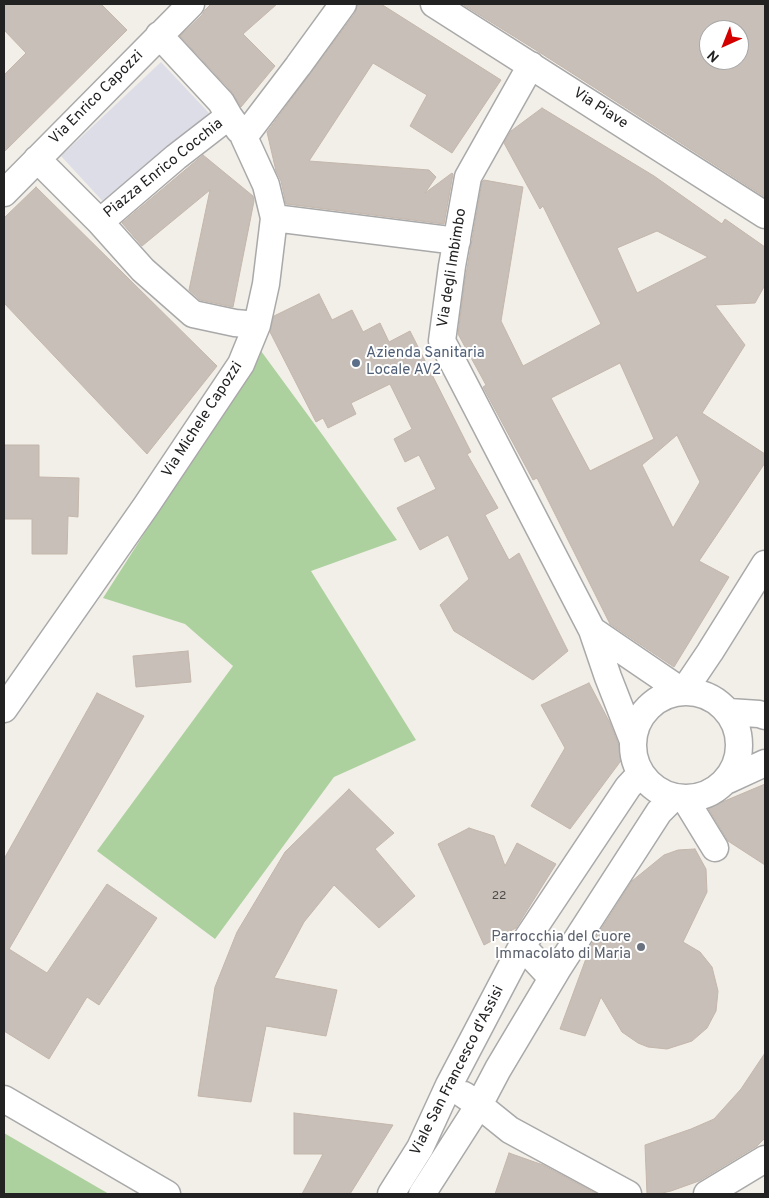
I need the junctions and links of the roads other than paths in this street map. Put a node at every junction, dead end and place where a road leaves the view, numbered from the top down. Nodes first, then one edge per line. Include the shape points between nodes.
1 (190, 4) edge
2 (343, 4) edge
3 (434, 4) edge
4 (159, 35) junction
5 (531, 65) junction
6 (236, 126) junction
7 (37, 159) junction
8 (4, 193) edge
9 (765, 215) edge
10 (274, 218) junction
11 (100, 222) junction
12 (457, 241) junction
13 (257, 325) junction
14 (765, 564) edge
15 (592, 630) junction
16 (683, 692) junction
17 (4, 710) edge
18 (729, 712) junction
19 (765, 716) edge
20 (633, 741) junction
21 (765, 763) edge
22 (641, 773) junction
23 (728, 780) junction
24 (680, 798) junction
25 (715, 848) dead end
26 (522, 946) junction
27 (552, 978) junction
28 (448, 1084) junction
29 (4, 1099) edge
30 (479, 1105) junction
31 (765, 1159) edge
32 (167, 1194) edge
33 (391, 1194) edge
34 (422, 1194) edge
35 (628, 1194) edge
36 (707, 1194) edge

1 - 4 street, Via Enrico Capozzi
2 - 6 street via 298,66
3 - 5 street, Via Piave
4 - 6 street, Piazza Enrico Cocchia via 221,102
4 - 7 street, Via Enrico Capozzi
5 - 9 street, Via Piave
5 - 12 street, Via degli Imbimbo via 468,176
6 - 10 street, Via Michele Capozzi via 266,184
6 - 11 street, Piazza Enrico Cocchia via 176,157
7 - 8 street, Via Enrico Capozzi
7 - 11 street, Piazza Enrico Cocchia
10 - 12 street
10 - 13 street, Via Michele Capozzi
11 - 13 street, Piazza Enrico Cocchia via 143,270 193,314
12 - 15 street, Via degli Imbimbo via 442,340
13 - 17 street, Via Michele Capozzi via 241,364
14 - 16 street
15 - 16 street, Via degli Imbimbo
15 - 20 street, Via degli Imbimbo
16 - 18 street via 700,693
16 - 20 street via 668,695 649,707 636,726
18 - 19 street
18 - 23 street via 738,728 740,746 737,764
20 - 22 street via 634,758
21 - 23 street
22 - 24 street via 661,792
22 - 26 street, Viale San Francesco d'Assisi via 628,787
23 - 24 street via 701,797
24 - 25 street
24 - 27 street, Viale San Francesco d'Assisi via 659,812
26 - 27 street
26 - 28 street, Viale San Francesco d'Assisi
27 - 30 street, Viale San Francesco d'Assisi
28 - 30 street
28 - 33 street, Viale San Francesco d'Assisi via 420,1148
29 - 32 street
30 - 34 street, Viale San Francesco d'Assisi
30 - 35 street via 510,1130
31 - 36 street

